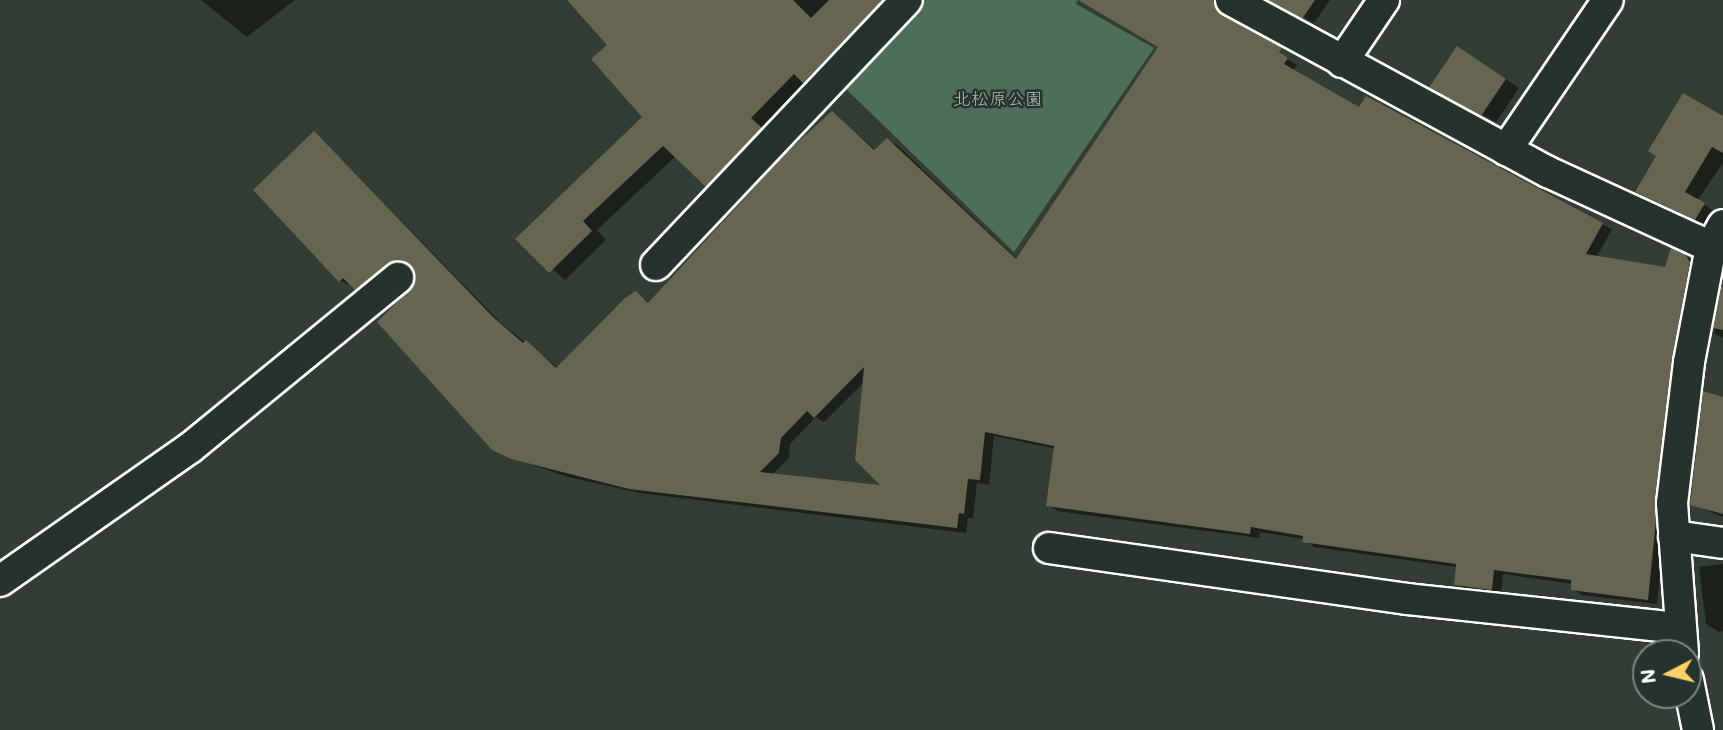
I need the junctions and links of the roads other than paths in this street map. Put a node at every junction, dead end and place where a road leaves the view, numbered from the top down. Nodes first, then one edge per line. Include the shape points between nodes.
1 (907, 0) edge
2 (1231, 0) edge
3 (1384, 0) edge
4 (1608, 0) edge
5 (1342, 62) junction
6 (1506, 149) junction
7 (1717, 236) edge
8 (656, 265) dead end
9 (398, 278) dead end
10 (1674, 537) junction
11 (1723, 542) edge
12 (1049, 548) dead end
13 (0, 581) edge
14 (1674, 639) edge
15 (1681, 639) edge
16 (1694, 709) edge
17 (1698, 730) edge

1 - 8 street
2 - 5 street
3 - 5 street
4 - 6 street
5 - 6 street
6 - 7 street via 1629,212
7 - 10 street via 1689,362 1672,503
9 - 13 street via 190,448
10 - 11 street
10 - 15 street
12 - 14 street
16 - 17 street

